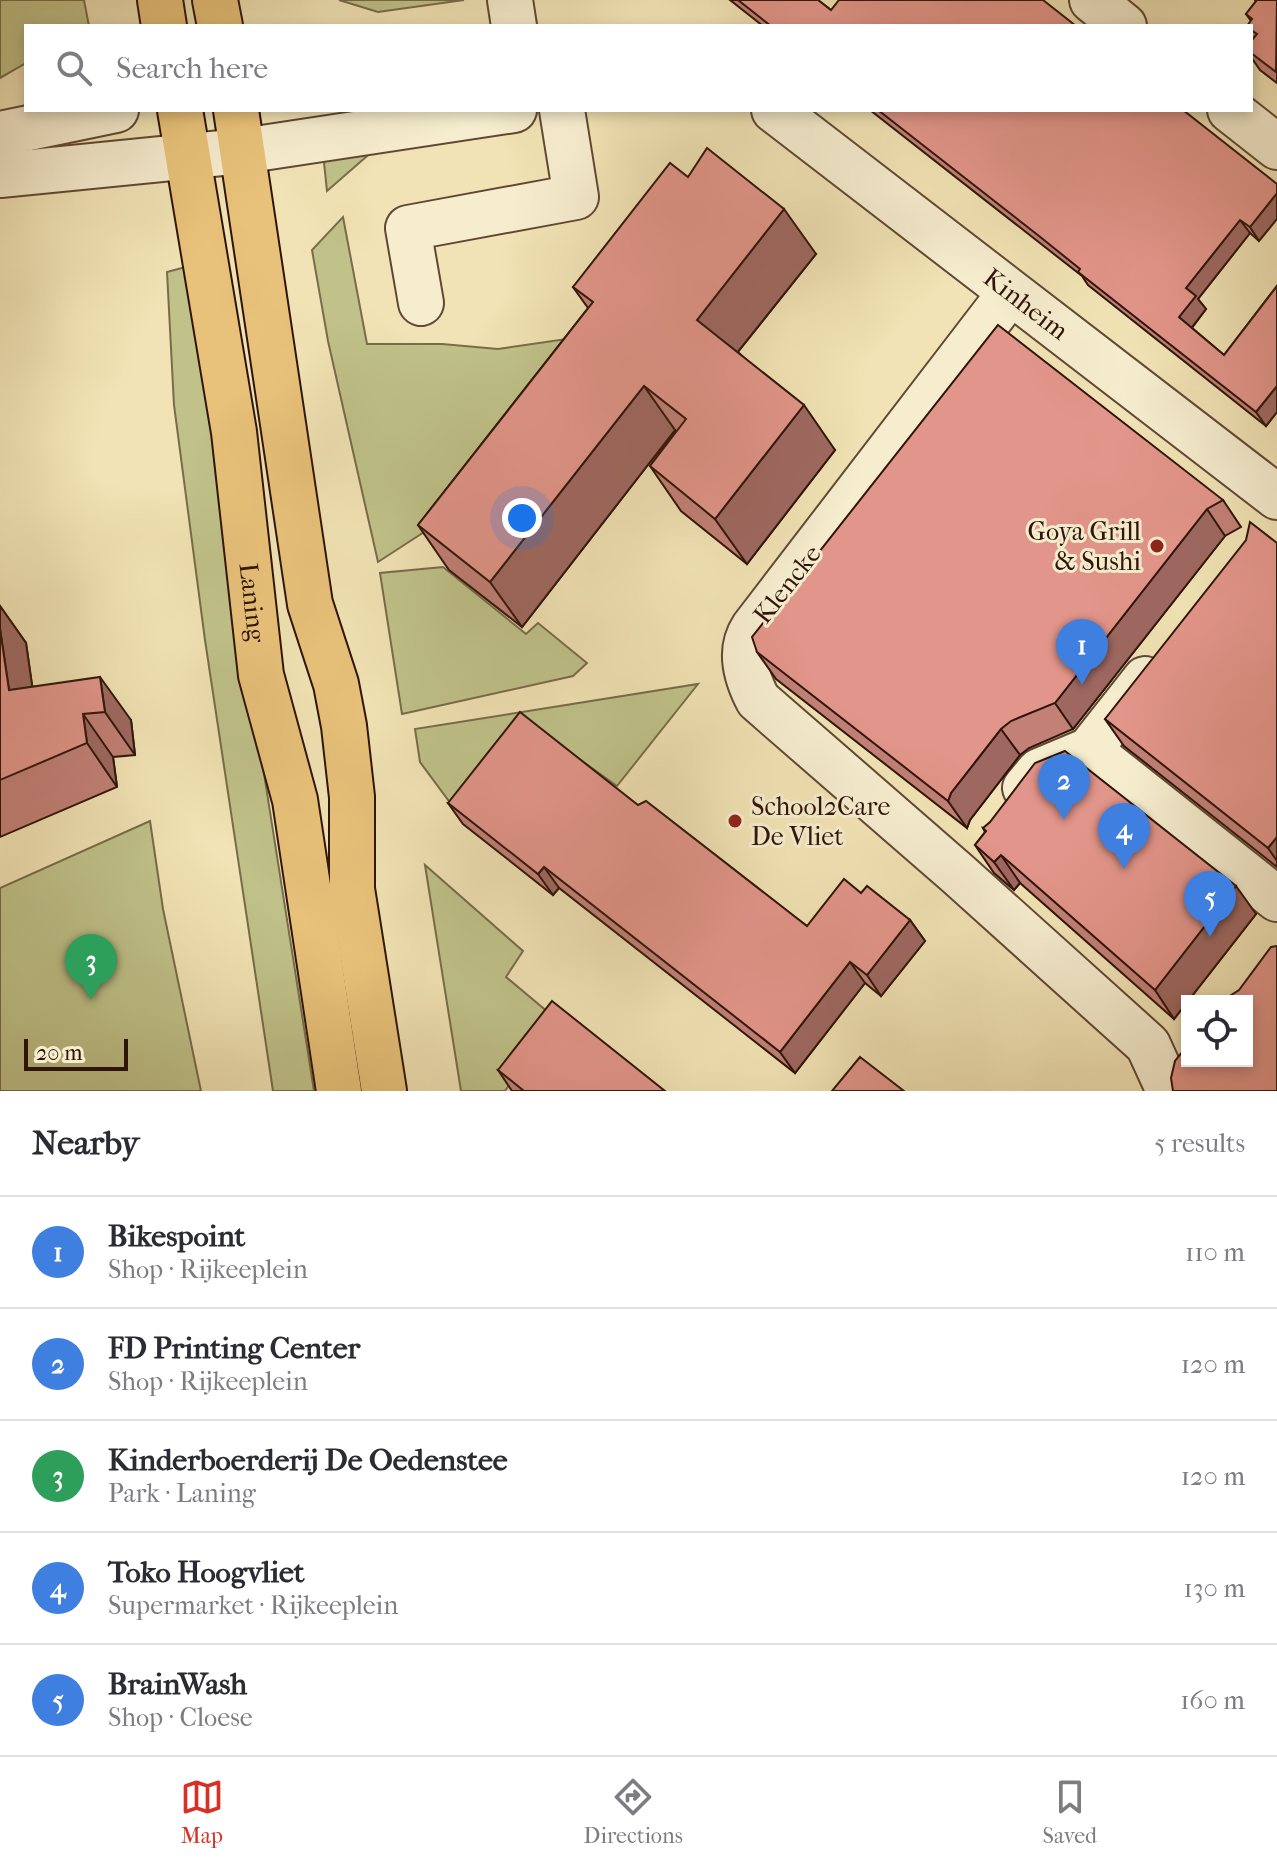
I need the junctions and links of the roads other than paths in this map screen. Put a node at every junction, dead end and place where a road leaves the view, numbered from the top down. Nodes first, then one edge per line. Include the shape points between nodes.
1 (160, 0) edge
2 (215, 0) edge
3 (510, 0) edge
4 (1092, 0) edge
5 (164, 24) edge
6 (220, 24) edge
7 (514, 24) edge
8 (1122, 24) edge
9 (106, 112) edge
10 (180, 112) edge
11 (486, 112) edge
12 (562, 112) edge
13 (777, 112) edge
14 (1233, 112) edge
15 (239, 130) edge
16 (0, 134) edge
17 (1277, 147) edge
18 (187, 157) junction
19 (0, 175) edge
20 (1010, 293) junction
21 (421, 303) dead end
22 (1272, 514) edge
23 (1167, 650) edge
24 (1089, 750) junction
25 (978, 849) junction
26 (1277, 899) edge
27 (1187, 1067) edge
28 (339, 1091) edge
29 (384, 1091) edge
30 (1169, 1091) edge

1 - 5 main road
2 - 6 main road
3 - 7 street
4 - 8 street
9 - 16 street
10 - 18 main road, Laning
11 - 15 street
12 - 21 street via 576,197 408,228
13 - 20 street, Kinheim
14 - 17 street
15 - 18 street
15 - 29 main road via 310,604 344,726 352,797 352,889
18 - 19 street
18 - 28 main road, Laning via 234,432 261,675 295,800
20 - 22 street, Kinheim
20 - 25 street, Klencke via 748,634 745,664 758,700
23 - 24 street
24 - 25 street via 1039,771
24 - 26 street
25 - 30 street, Klencke via 1148,1045
27 - 30 street

